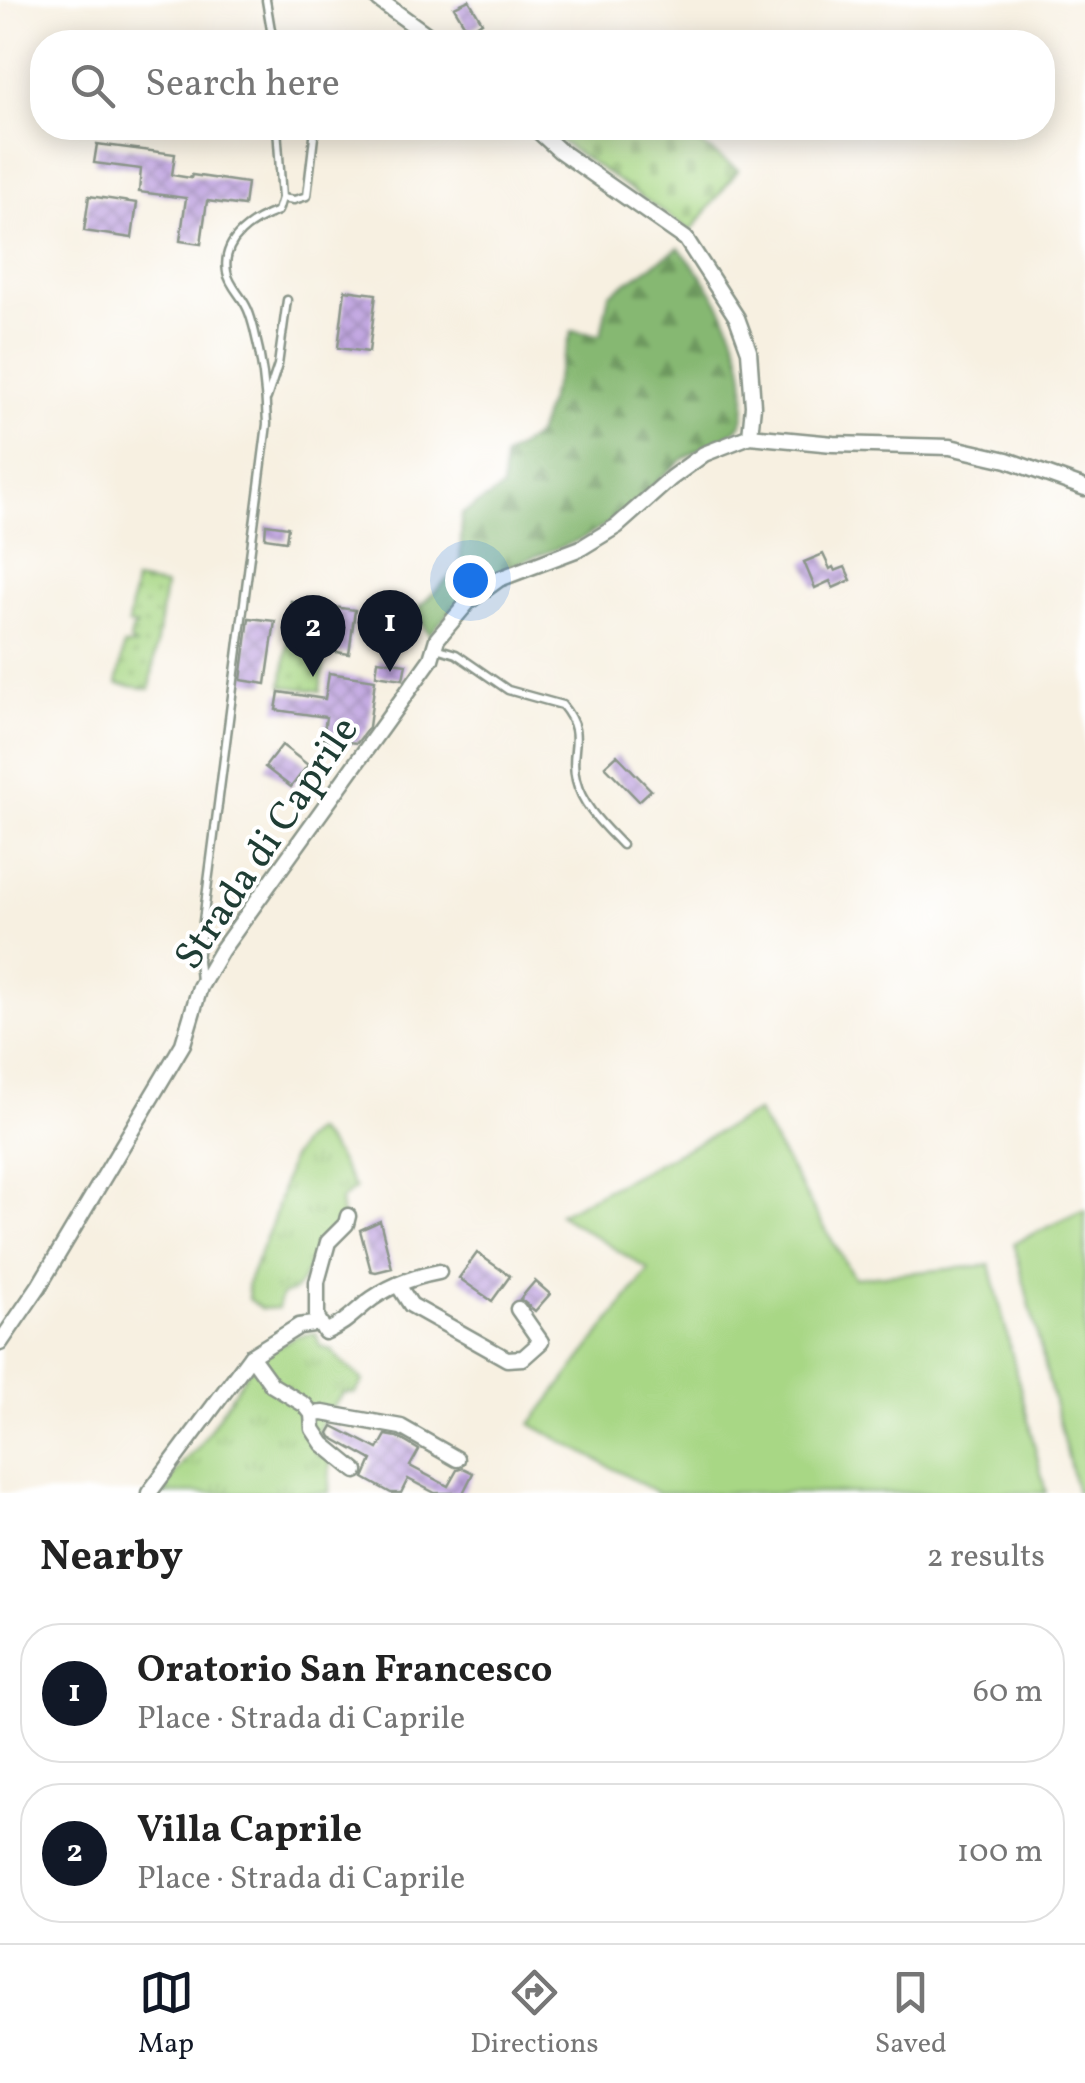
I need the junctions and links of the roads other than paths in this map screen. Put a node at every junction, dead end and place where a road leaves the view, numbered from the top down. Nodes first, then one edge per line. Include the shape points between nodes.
1 (266, 0) edge
2 (380, 0) edge
3 (271, 30) edge
4 (421, 30) edge
5 (278, 140) edge
6 (314, 140) edge
7 (548, 140) edge
8 (282, 198) junction
9 (287, 300) dead end
10 (266, 399) junction
11 (750, 436) junction
12 (1085, 488) edge
13 (434, 648) junction
14 (622, 845) dead end
15 (200, 987) junction
16 (348, 1216) dead end
17 (439, 1272) dead end
18 (398, 1286) junction
19 (518, 1309) dead end
20 (320, 1323) junction
21 (0, 1344) edge
22 (251, 1356) junction
23 (312, 1414) junction
24 (457, 1459) dead end
25 (356, 1471) dead end
26 (149, 1493) edge

1 - 3 lane
2 - 4 street
5 - 8 lane
6 - 8 lane via 306,196
7 - 11 street via 686,239 737,318 749,352
8 - 10 lane via 278,211 240,232 226,270 251,320
9 - 10 lane
10 - 15 lane
11 - 12 street, Strada di Caprile via 950,446
11 - 13 street, Strada di Caprile via 704,454 581,548 499,579 470,601
13 - 14 lane via 456,654 508,690 562,705 578,730 574,774 580,794
13 - 15 street, Strada di Caprile
15 - 21 street, Strada di Caprile via 183,1044
16 - 20 street via 328,1242 320,1268
17 - 18 street
18 - 19 street via 411,1305 507,1359 524,1358 540,1342
18 - 20 street via 347,1322 325,1332
20 - 22 street via 299,1326
22 - 23 street via 272,1384
22 - 26 street
23 - 24 street via 401,1427
23 - 25 street via 312,1429 323,1444

